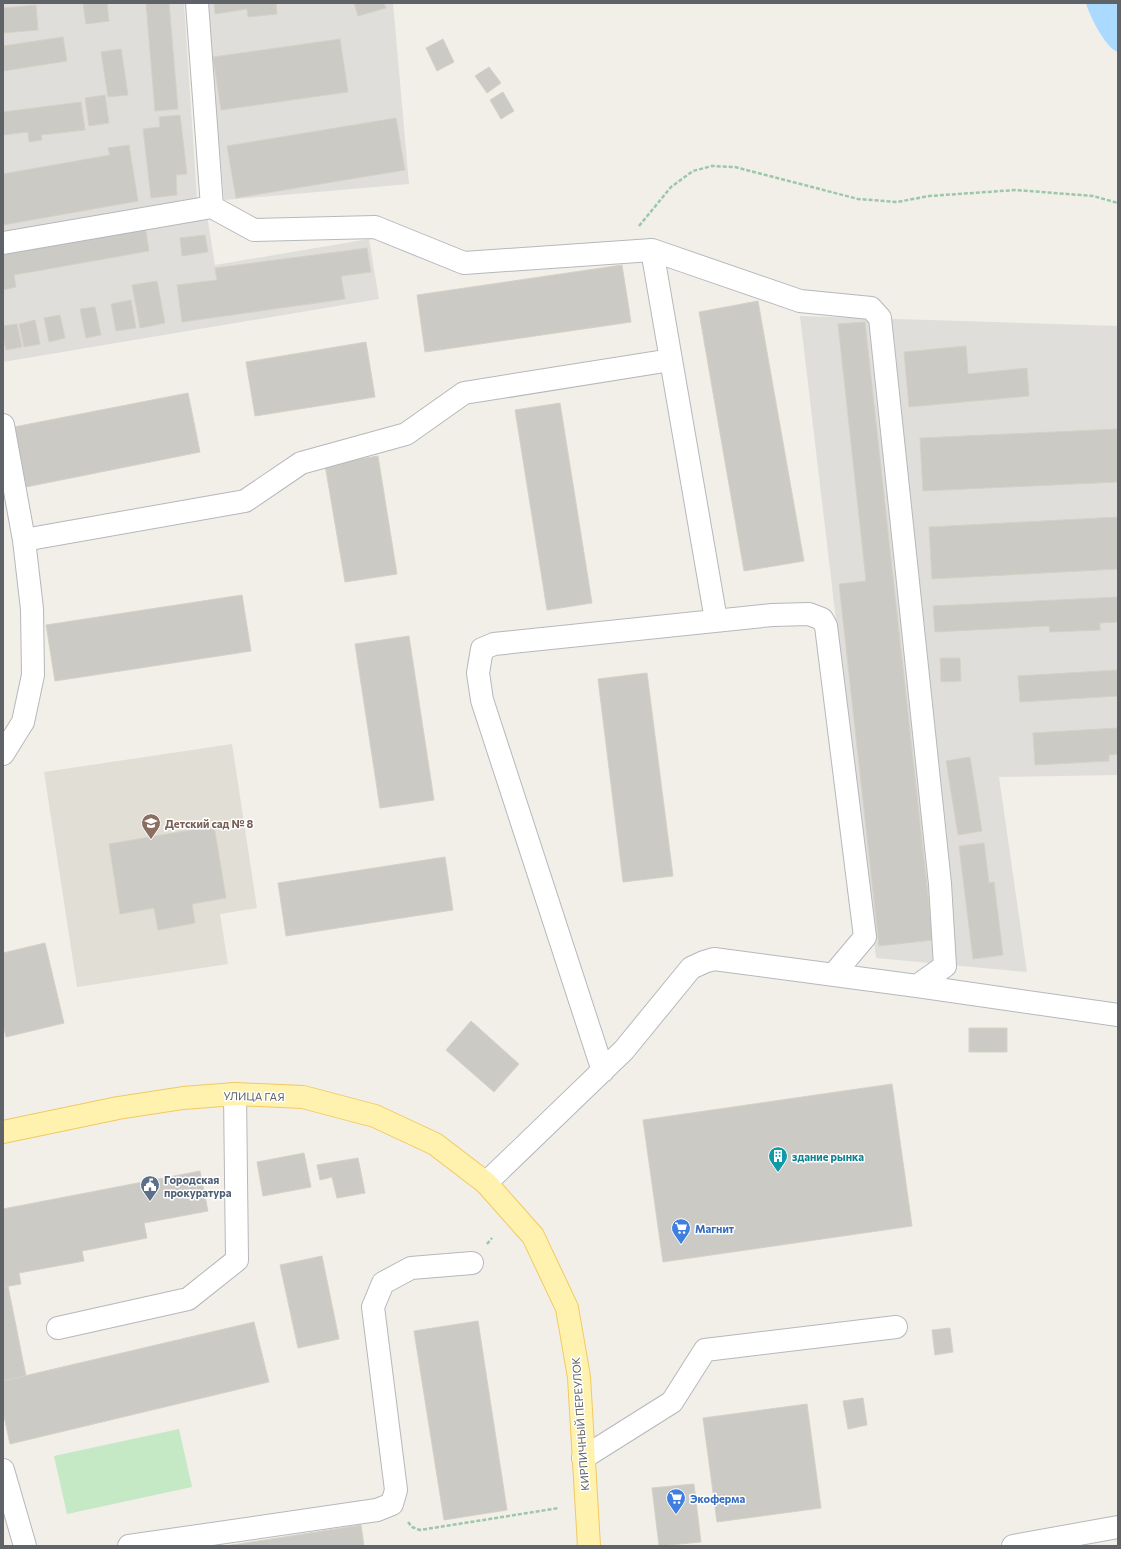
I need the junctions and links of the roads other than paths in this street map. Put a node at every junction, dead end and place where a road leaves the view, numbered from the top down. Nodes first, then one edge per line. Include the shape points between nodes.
1 (197, 3) edge
2 (212, 207) junction
3 (3, 243) edge
4 (652, 250) junction
5 (671, 360) junction
6 (3, 425) edge
7 (24, 540) junction
8 (716, 620) junction
9 (3, 754) edge
10 (833, 975) junction
11 (917, 986) junction
12 (1118, 1015) edge
13 (603, 1071) junction
14 (235, 1094) junction
15 (3, 1132) edge
16 (486, 1183) junction
17 (472, 1263) dead end
18 (896, 1327) dead end
19 (58, 1328) dead end
20 (583, 1458) junction
21 (3, 1470) edge
22 (1118, 1527) edge
23 (25, 1546) edge
24 (129, 1546) edge
25 (589, 1546) edge
26 (1013, 1546) edge

1 - 2 street
2 - 3 street
2 - 4 street via 254,230 375,227 464,263
4 - 5 street
4 - 11 street via 800,301 871,308 880,318 940,884 945,966
5 - 7 street via 464,393 406,434 301,463 245,501
5 - 8 street
6 - 7 street
7 - 9 street via 32,608 33,675 23,722
8 - 10 street via 809,614 822,619 826,626 865,937
8 - 13 street via 494,644 482,649 478,674 482,700
10 - 11 street
10 - 13 street via 714,960 704,962 691,968 624,1050
11 - 12 street
13 - 16 street
14 - 15 main road, УЛИЦА ГАЯ via 183,1098 118,1108
14 - 16 main road, УЛИЦА ГАЯ via 303,1097 375,1116 435,1144
14 - 19 street via 237,1260 188,1299
16 - 20 main road, КИРПИЧНЫЙ ПЕРЕУЛОК via 533,1236 567,1308 579,1377
17 - 24 street via 411,1268 383,1283 373,1307 396,1490 392,1504 377,1510
18 - 20 street via 705,1350 672,1402
20 - 25 main road, КИРПИЧНЫЙ ПЕРЕУЛОК
21 - 23 street
22 - 26 street

